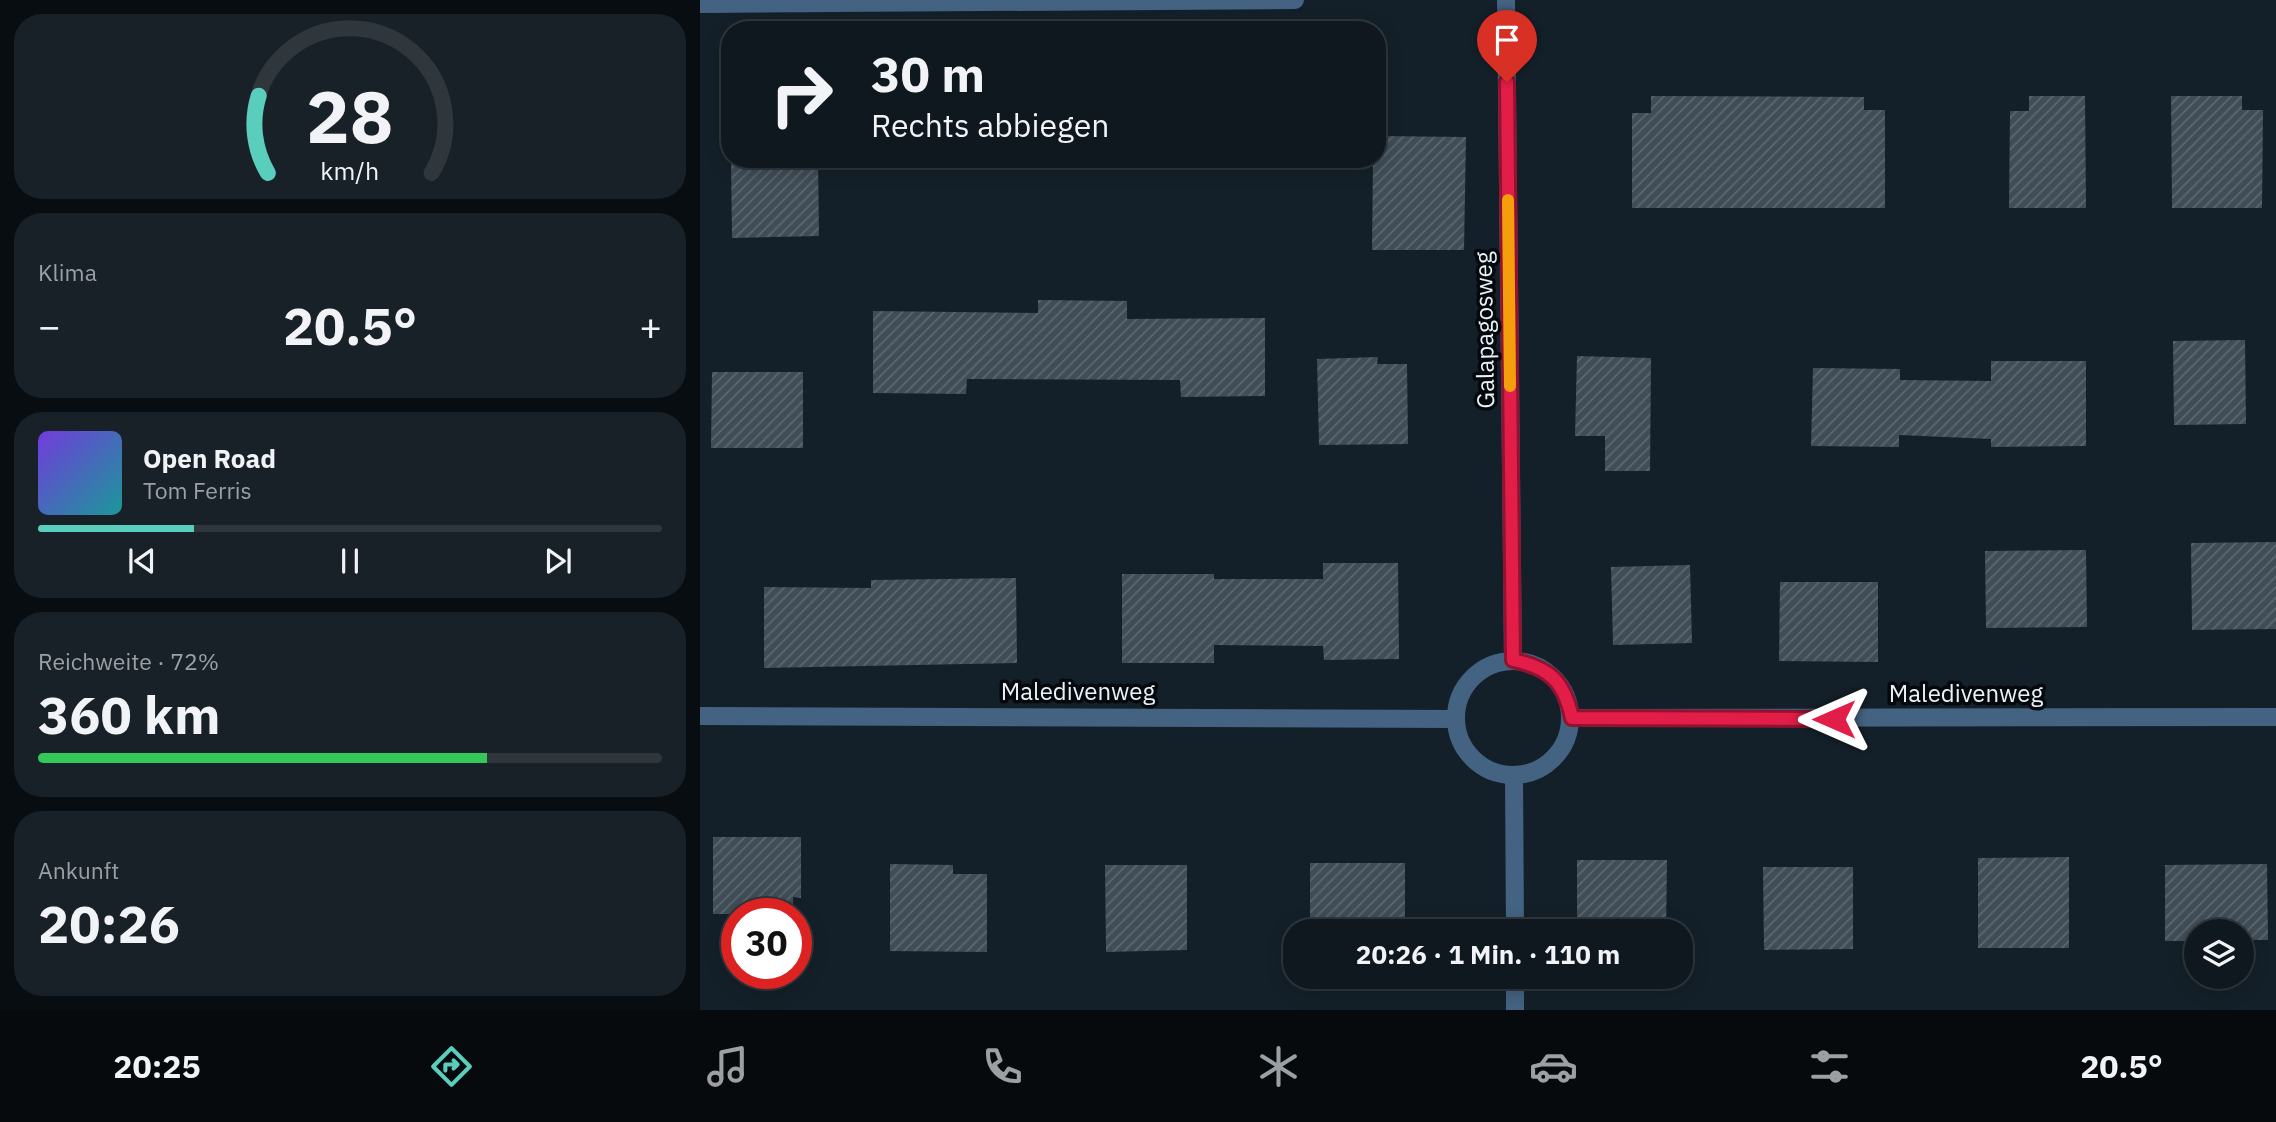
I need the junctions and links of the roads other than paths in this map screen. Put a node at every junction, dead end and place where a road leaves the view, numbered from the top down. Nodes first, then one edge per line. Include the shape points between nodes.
1 (1182, 0) edge
2 (1295, 0) edge
3 (1506, 0) edge
4 (700, 4) edge
5 (1513, 660) junction
6 (700, 716) edge
7 (2276, 717) edge
8 (1572, 718) junction
9 (1455, 719) junction
10 (1514, 776) junction
11 (1515, 919) edge
12 (1515, 989) edge
13 (1515, 1010) edge

1 - 2 street
1 - 4 street
3 - 5 street, Galapagosweg
5 - 8 street via 1535,664 1554,677 1567,696
5 - 9 street via 1491,665 1472,677 1459,697
6 - 9 street, Maledivenweg
7 - 8 street, Maledivenweg
8 - 10 street via 1568,740 1555,759 1536,771
9 - 10 street via 1460,741 1473,760 1492,772
10 - 11 street
12 - 13 street

